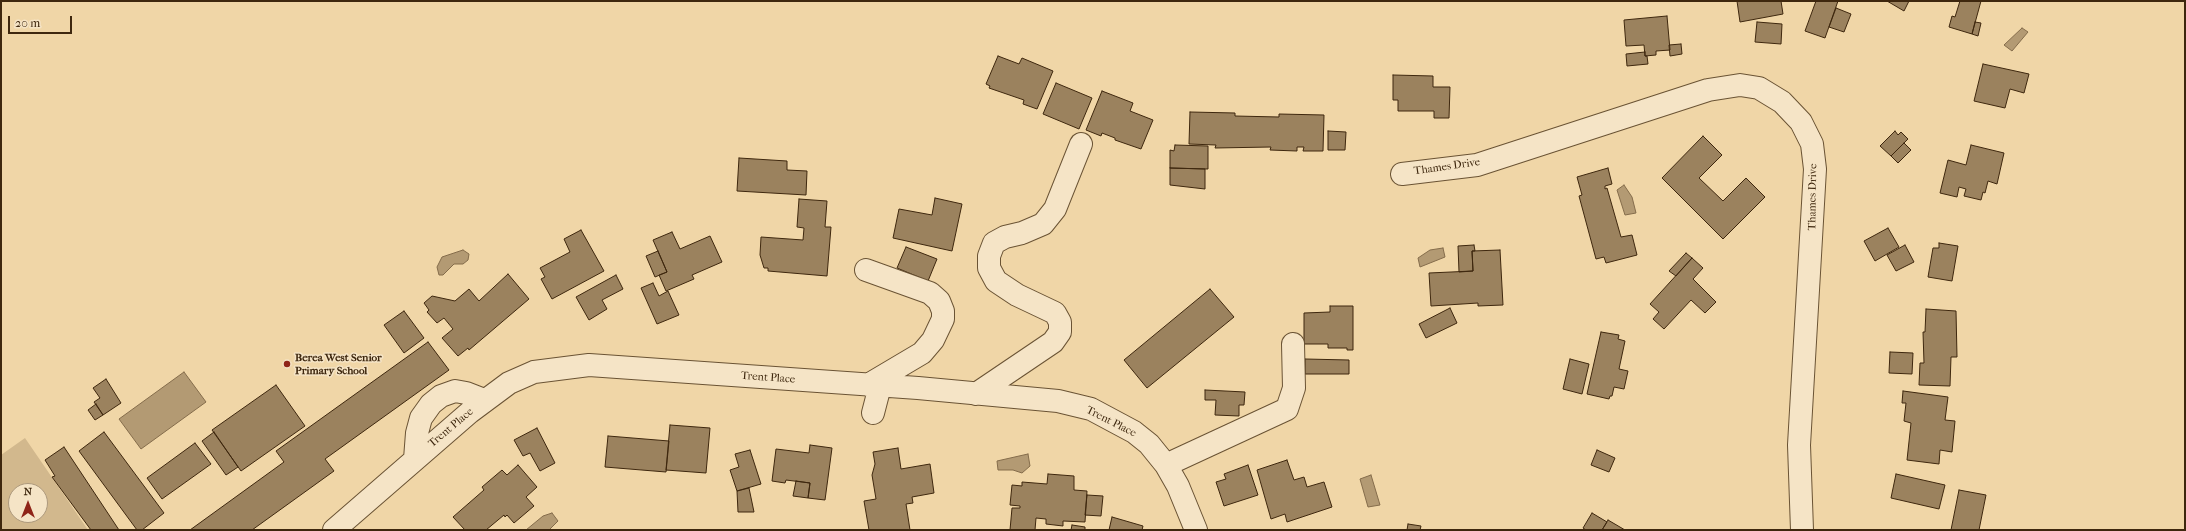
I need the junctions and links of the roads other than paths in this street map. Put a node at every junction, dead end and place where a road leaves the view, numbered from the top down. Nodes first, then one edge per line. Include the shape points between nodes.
1 (1081, 144) dead end
2 (1402, 174) dead end
3 (866, 270) dead end
4 (1293, 344) dead end
5 (874, 385) junction
6 (976, 394) junction
7 (484, 400) junction
8 (873, 413) dead end
9 (415, 458) junction
10 (1166, 465) junction
11 (334, 530) edge
12 (1196, 530) edge
13 (1802, 530) edge

1 - 6 street via 1055,208 1043,224 1005,237 994,244 989,256 989,268 996,281 1017,295 1055,313 1060,322 1060,332 1053,342
2 - 13 street, Thames Drive via 1477,165 1708,90 1740,85 1759,88 1782,102 1801,122 1812,144 1815,169 1799,445
3 - 5 street via 930,293 939,301 943,310 943,319 933,340 922,353
4 - 10 street via 1294,388 1287,409
5 - 6 street, Trent Place
5 - 7 street, Trent Place via 589,366 534,372 509,383
5 - 8 street
6 - 10 street, Trent Place via 1058,401 1091,409 1134,432 1149,444
7 - 9 street, Trent Place
7 - 9 street via 455,392 441,396 431,404 422,418 417,433
9 - 11 street, Trent Place
10 - 12 street, Trent Place via 1178,486

